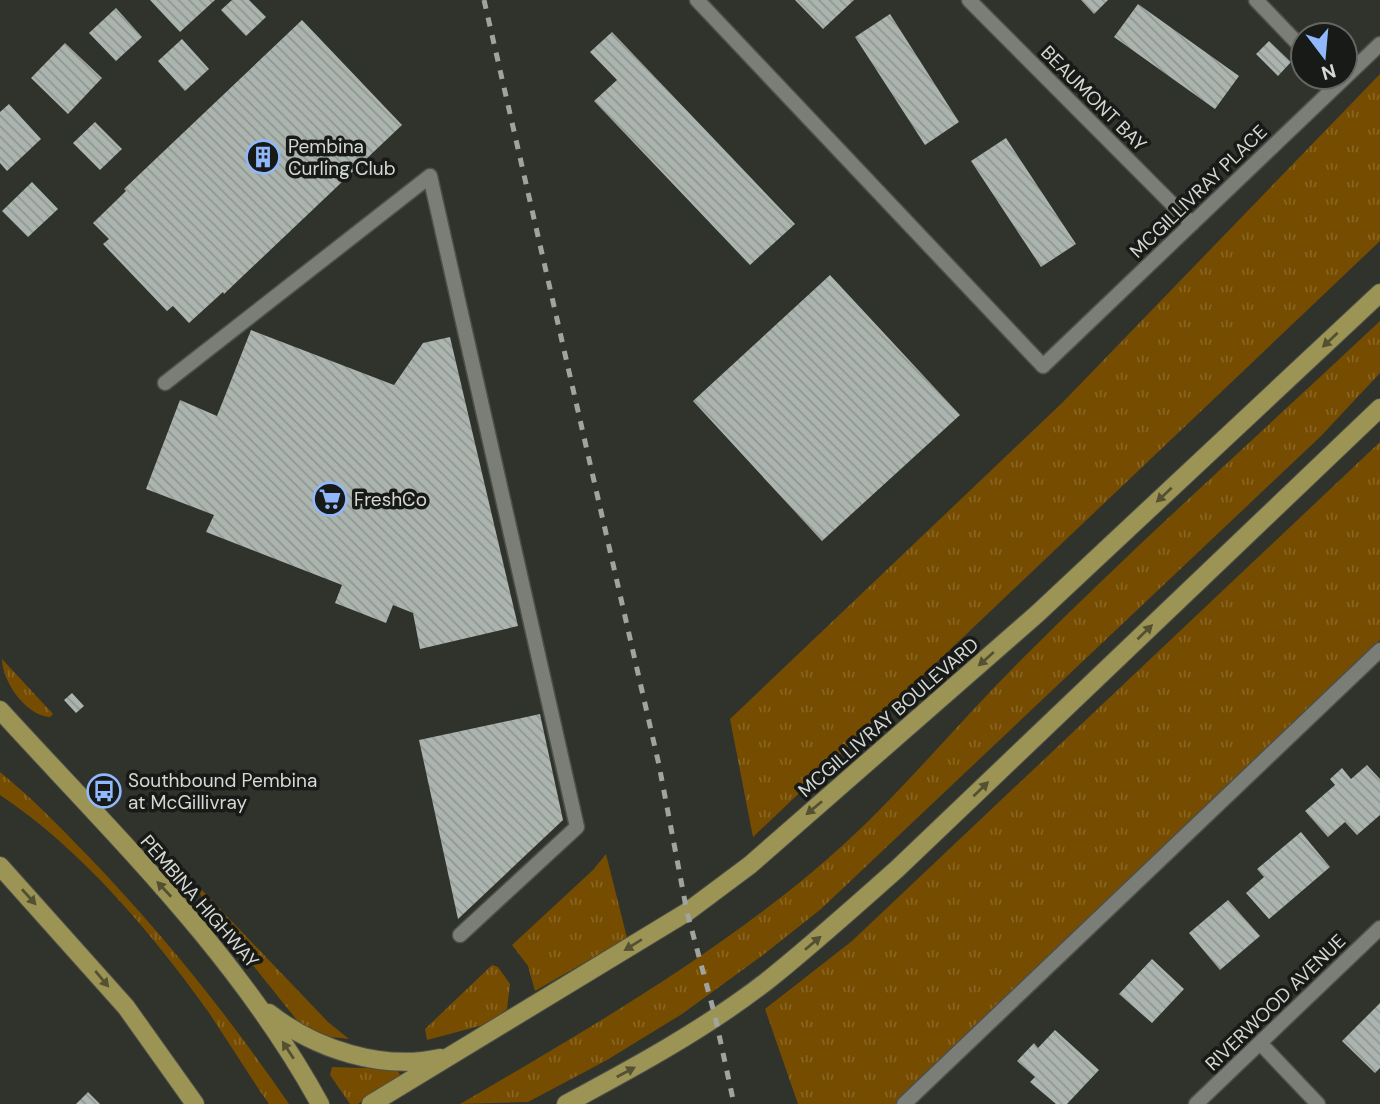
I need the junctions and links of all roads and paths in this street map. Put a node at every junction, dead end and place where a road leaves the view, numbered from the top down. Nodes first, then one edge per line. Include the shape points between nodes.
1 (697, 0) edge
2 (970, 0) edge
3 (1256, 0) edge
4 (1289, 34) edge
5 (1380, 44) edge
6 (1359, 61) edge
7 (1323, 91) edge
8 (1192, 224) junction
9 (1380, 293) edge
10 (165, 383) dead end
11 (1380, 408) edge
12 (1380, 650) edge
13 (0, 710) edge
14 (0, 866) edge
15 (1380, 928) edge
16 (460, 935) dead end
17 (254, 998) junction
18 (1260, 1043) junction
19 (453, 1054) junction
20 (195, 1104) edge
21 (320, 1104) edge
22 (371, 1104) edge
23 (566, 1104) edge
24 (904, 1104) edge
25 (1196, 1104) edge
26 (1318, 1104) edge

1 - 8 street, MCGILLIVRAY PLACE via 1043,366
2 - 8 street, BEAUMONT BAY
3 - 4 street
5 - 6 street, MCGILLIVRAY PLACE
7 - 8 street, MCGILLIVRAY PLACE
9 -> 19 main road, MCGILLIVRAY BOULEVARD via 1037,614 750,864 687,912
10 - 16 street via 430,176 577,827
23 -> 11 main road via 715,1016 835,924
12 - 24 street
17 -> 13 main road, PEMBINA HIGHWAY via 195,923
14 -> 20 main road via 126,1007
15 - 18 street, RIVERWOOD AVENUE
17 - 19 main road via 288,1026 351,1053 397,1062
21 -> 17 main road, PEMBINA HIGHWAY
18 - 25 street, RIVERWOOD AVENUE
18 - 26 street
19 - 22 main road, MCGILLIVRAY BOULEVARD

